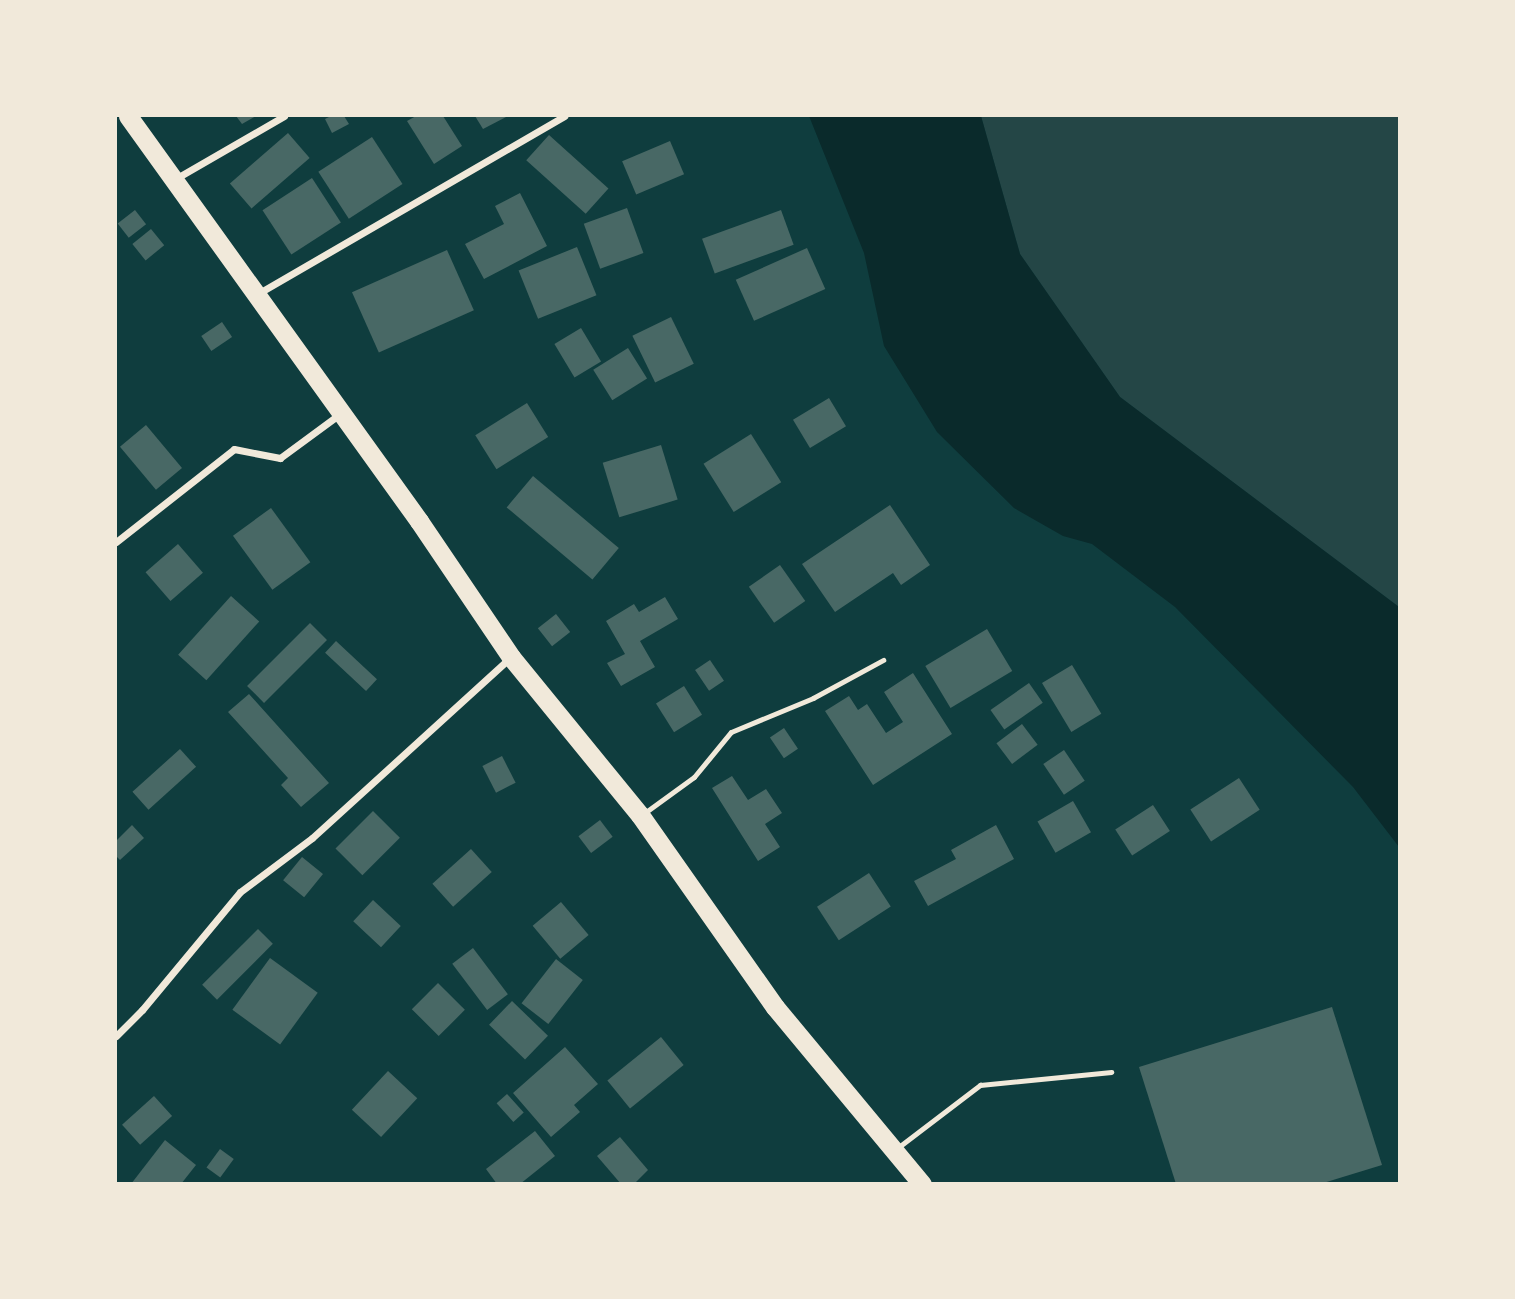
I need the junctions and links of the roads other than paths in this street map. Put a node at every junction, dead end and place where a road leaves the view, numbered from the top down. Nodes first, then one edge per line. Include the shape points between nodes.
1 (128, 116) edge
2 (284, 116) edge
3 (564, 116) edge
4 (175, 179) junction
5 (257, 294) junction
6 (341, 414) junction
7 (116, 542) edge
8 (511, 657) junction
9 (883, 660) dead end
10 (640, 815) junction
11 (116, 1036) edge
12 (1111, 1072) dead end
13 (894, 1151) junction
14 (922, 1184) edge

1 - 4 highway
2 - 4 street
3 - 5 street
4 - 5 highway
5 - 6 highway
6 - 7 street via 281,458 234,449
6 - 8 highway
8 - 10 highway
8 - 11 street via 312,838 240,892
9 - 10 lane via 813,698 731,732 694,777
10 - 13 highway via 775,1007
12 - 13 lane via 980,1085
13 - 14 highway

